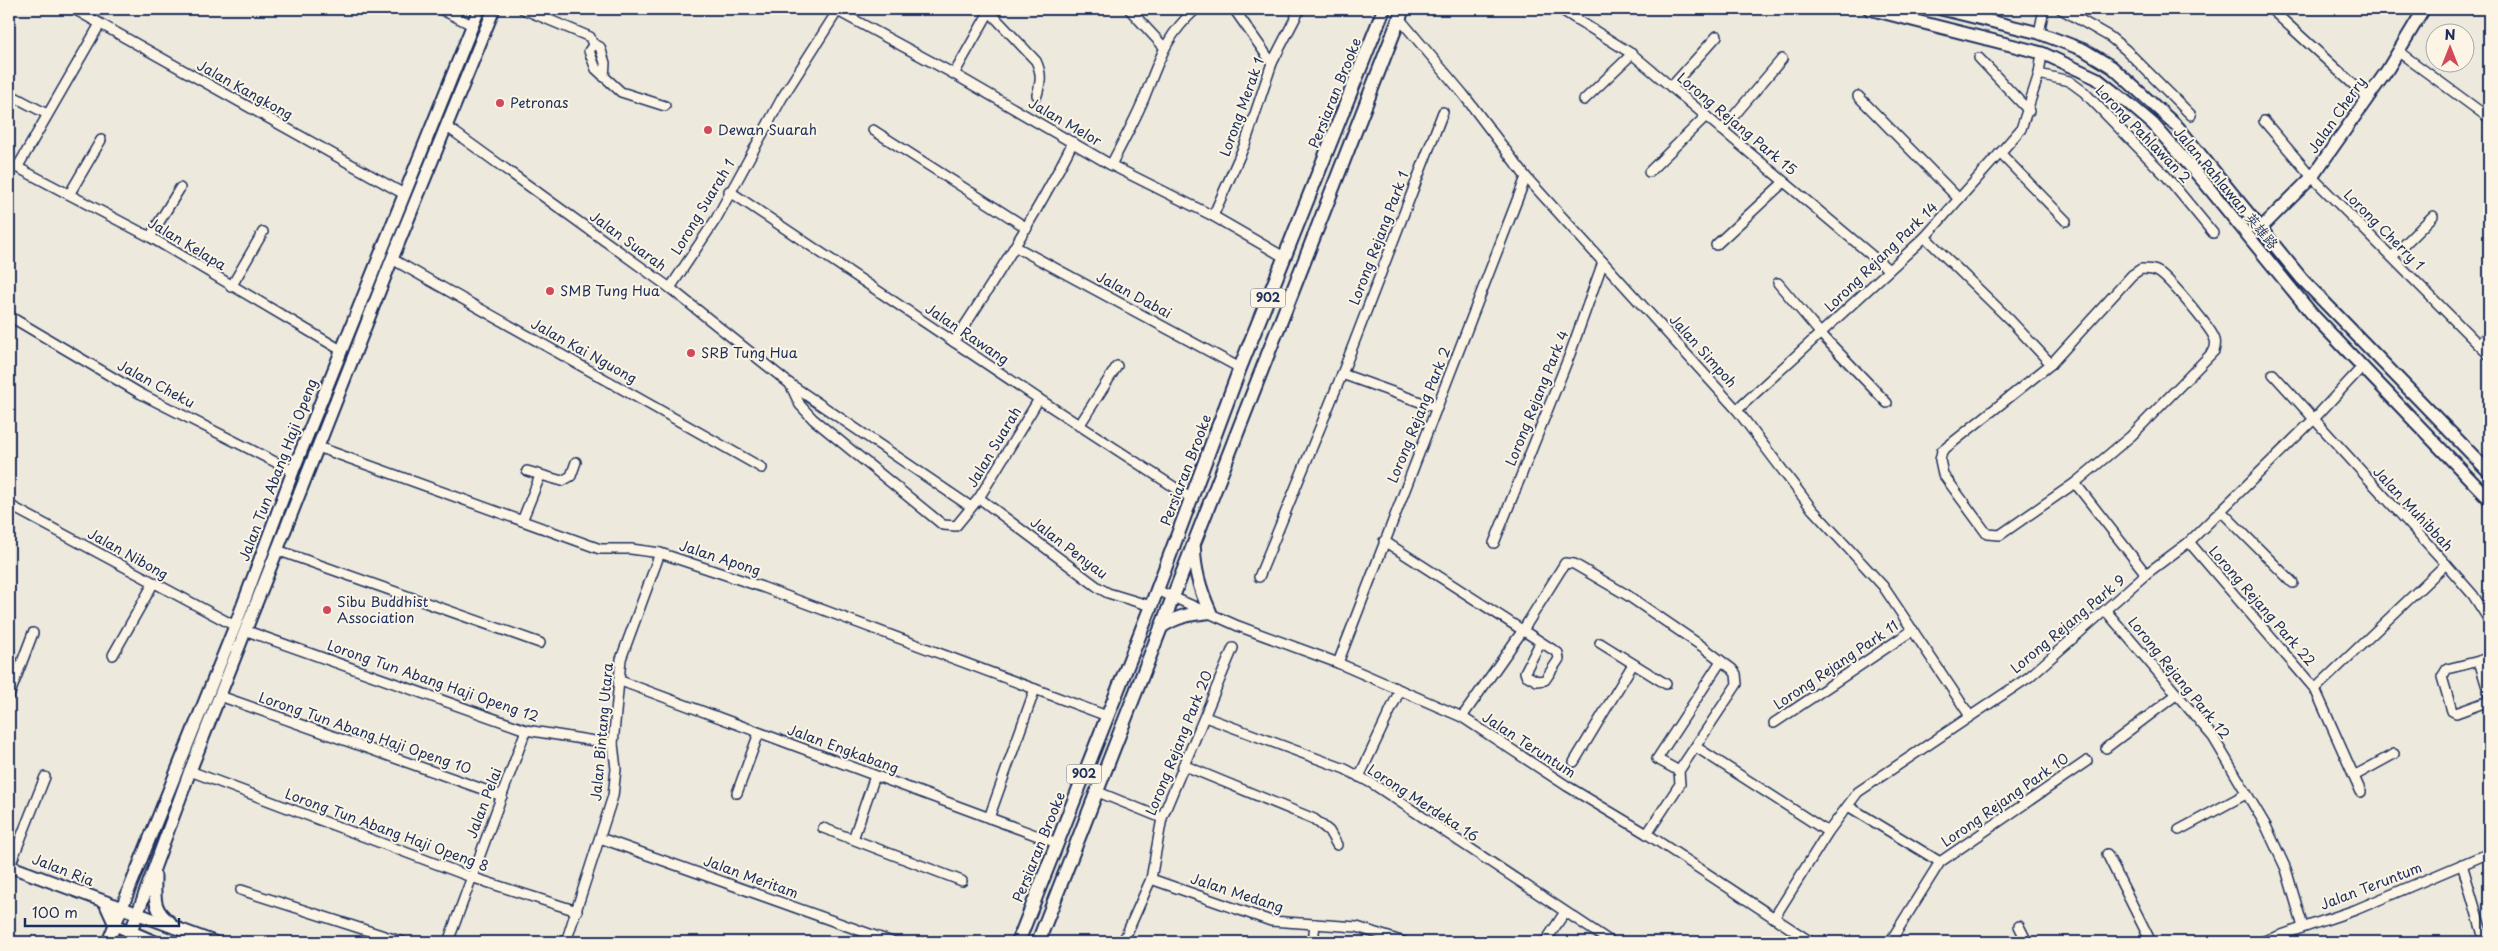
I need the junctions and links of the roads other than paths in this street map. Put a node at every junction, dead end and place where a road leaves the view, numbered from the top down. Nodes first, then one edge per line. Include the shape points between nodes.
1 (74, 9) edge
2 (440, 9) edge
3 (479, 9) edge
4 (494, 9) edge
5 (523, 9) edge
6 (1129, 9) edge
7 (1196, 9) edge
8 (1234, 9) edge
9 (1300, 9) edge
10 (1384, 9) edge
11 (1560, 9) edge
12 (1869, 9) edge
13 (1941, 9) edge
14 (2044, 9) edge
15 (2062, 9) edge
16 (2271, 9) edge
17 (2424, 9) edge
18 (836, 10) edge
19 (988, 10) edge
20 (1401, 13) edge
21 (100, 24) junction
22 (472, 25) junction
23 (2039, 33) junction
24 (1717, 36) dead end
25 (1164, 47) junction
26 (2399, 52) junction
27 (2042, 53) junction
28 (1632, 54) junction
29 (1980, 58) dead end
30 (1782, 59) dead end
31 (1272, 63) junction
32 (954, 74) junction
33 (2039, 74) junction
34 (1671, 87) junction
35 (9, 94) edge
36 (1037, 95) dead end
37 (1858, 96) dead end
38 (2367, 97) junction
39 (1584, 100) dead end
40 (665, 106) dead end
41 (2029, 111) junction
42 (1442, 112) dead end
43 (47, 114) junction
44 (2191, 115) dead end
45 (1706, 116) junction
46 (2489, 118) edge
47 (2264, 121) dead end
48 (446, 126) junction
49 (873, 130) dead end
50 (1722, 130) junction
51 (101, 140) dead end
52 (1073, 142) junction
53 (2000, 154) junction
54 (1111, 165) junction
55 (13, 166) edge
56 (1649, 172) dead end
57 (1526, 177) junction
58 (2312, 177) junction
59 (1784, 182) junction
60 (180, 188) dead end
61 (729, 190) junction
62 (70, 193) junction
63 (404, 194) junction
64 (1959, 199) junction
65 (1213, 216) junction
66 (2432, 216) dead end
67 (2066, 221) dead end
68 (1027, 228) junction
69 (2261, 228) junction
70 (263, 232) dead end
71 (2213, 233) dead end
72 (1925, 237) junction
73 (150, 238) junction
74 (1716, 246) dead end
75 (1016, 247) junction
76 (2393, 256) junction
77 (1284, 257) junction
78 (392, 259) junction
79 (1603, 262) junction
80 (1889, 270) junction
81 (1778, 283) dead end
82 (231, 287) junction
83 (670, 288) junction
84 (9, 316) edge
85 (1820, 334) junction
86 (2489, 334) edge
87 (954, 342) junction
88 (2479, 344) junction
89 (341, 350) junction
90 (2489, 354) edge
91 (2051, 364) junction
92 (1117, 366) dead end
93 (2362, 367) junction
94 (1240, 368) junction
95 (1342, 374) junction
96 (2273, 374) dead end
97 (790, 384) junction
98 (1039, 399) junction
99 (1887, 403) dead end
100 (1437, 408) junction
101 (1737, 410) junction
102 (2313, 420) junction
103 (1079, 426) junction
104 (318, 447) junction
105 (576, 462) dead end
106 (762, 468) dead end
107 (293, 471) junction
108 (527, 471) dead end
109 (2489, 472) edge
110 (540, 476) junction
111 (2075, 483) junction
112 (979, 498) junction
113 (1191, 498) junction
114 (2489, 499) edge
115 (9, 505) edge
116 (971, 507) junction
117 (2221, 511) junction
118 (522, 521) junction
119 (1384, 541) junction
120 (2189, 542) junction
121 (1194, 543) junction
122 (1494, 543) dead end
123 (277, 550) junction
124 (660, 553) junction
125 (2446, 564) junction
126 (2146, 574) junction
127 (1259, 576) dead end
128 (2293, 583) dead end
129 (153, 584) junction
130 (1157, 590) junction
131 (1173, 597) junction
132 (1151, 606) junction
133 (2106, 611) junction
134 (1210, 612) junction
135 (2488, 615) edge
136 (235, 626) junction
137 (1161, 627) junction
138 (1523, 630) junction
139 (1913, 630) junction
140 (247, 631) junction
141 (33, 633) dead end
142 (540, 643) dead end
143 (1540, 643) dead end
144 (1600, 643) dead end
145 (1233, 648) dead end
146 (114, 654) dead end
147 (2489, 657) edge
148 (1722, 661) junction
149 (2479, 661) junction
150 (1338, 663) junction
151 (1633, 664) junction
152 (618, 680) junction
153 (1666, 684) dead end
154 (1035, 689) junction
155 (2315, 689) junction
156 (1400, 690) junction
157 (2489, 694) edge
158 (2176, 695) junction
159 (9, 696) edge
160 (220, 696) junction
161 (2489, 701) edge
162 (1107, 716) junction
163 (1970, 716) junction
164 (1205, 717) junction
165 (1462, 717) junction
166 (1774, 724) dead end
167 (526, 730) junction
168 (760, 733) junction
169 (613, 744) junction
170 (1696, 747) junction
171 (2106, 748) dead end
172 (2394, 754) dead end
173 (2087, 761) dead end
174 (1574, 762) dead end
175 (1183, 765) junction
176 (190, 771) junction
177 (1679, 771) junction
178 (875, 776) junction
179 (2354, 776) junction
180 (45, 777) dead end
181 (1359, 777) junction
182 (1098, 792) junction
183 (2361, 792) dead end
184 (737, 793) dead end
185 (2246, 794) junction
186 (502, 796) junction
187 (1848, 806) junction
188 (989, 818) junction
189 (1162, 818) junction
190 (823, 828) dead end
191 (2179, 830) dead end
192 (1828, 832) junction
193 (1647, 834) junction
194 (600, 838) junction
195 (853, 839) junction
196 (1058, 843) junction
197 (1337, 845) dead end
198 (2489, 853) edge
199 (2107, 854) dead end
200 (1940, 862) junction
201 (2462, 864) junction
202 (155, 865) junction
203 (9, 867) edge
204 (471, 876) junction
205 (1150, 879) junction
206 (962, 881) dead end
207 (241, 890) dead end
208 (105, 903) junction
209 (122, 907) junction
210 (577, 910) junction
211 (1565, 912) junction
212 (138, 913) junction
213 (1774, 918) junction
214 (1315, 924) junction
215 (115, 925) junction
216 (2019, 926) dead end
217 (2303, 926) junction
218 (179, 929) junction
219 (129, 937) edge
220 (108, 942) edge
221 (155, 942) edge
222 (214, 942) edge
223 (403, 942) edge
224 (448, 942) edge
225 (566, 942) edge
226 (892, 942) edge
227 (1018, 942) edge
228 (1038, 942) edge
229 (1123, 942) edge
230 (1313, 942) edge
231 (1404, 942) edge
232 (1546, 942) edge
233 (1611, 942) edge
234 (1811, 942) edge
235 (1890, 942) edge
236 (2027, 942) edge
237 (2150, 942) edge
238 (2261, 942) edge
239 (2486, 942) edge

1 - 21 street, Jalan Kangkong
2 - 22 street
3 - 22 main road, Jalan Tun Abang Haji Openg
4 - 48 main road, Jalan Tun Abang Haji Openg
5 - 40 street via 591,41 589,51 594,67 621,92
6 - 25 street
7 - 25 street via 1182,21
8 - 31 street
9 - 31 street, Lorong Merak 1
10 - 77 main road, Persiaran Brooke / 902
11 - 28 street, Lorong Rejang Park 15
12 - 27 main road, Jalan Pahlawan 英雄路
13 - 23 main road, Jalan Pahlawan 英雄路
14 - 23 street
15 - 44 street via 2126,50
16 - 38 street
17 - 26 main road, Jalan Cherry
18 - 32 street, Jalan Melor
18 - 61 street, Lorong Suarah 1
19 - 32 street
19 - 36 street via 1036,61 1042,80
20 - 57 street, Jalan Simpoh
20 - 121 main road, 902
21 - 43 street, Jalan Kelapa
21 - 63 street, Jalan Kangkong
22 - 63 main road, Jalan Tun Abang Haji Openg
23 - 69 main road, Jalan Pahlawan 英雄路 via 2084,50 2112,67 2153,102 2208,161
24 - 34 street
25 - 54 street
26 - 38 main road, Jalan Cherry
26 - 46 street
27 - 33 street, Lorong Rejang Park 14
27 - 93 main road, Jalan Pahlawan 英雄路 via 2096,78 2152,124 2312,314
28 - 34 street, Lorong Rejang Park 15
28 - 39 street
29 - 41 street
30 - 50 street
31 - 65 street, Lorong Merak 1 via 1245,144
32 - 52 street, Jalan Melor
33 - 41 street, Lorong Rejang Park 14
33 - 71 street, Lorong Pahlawan 2 via 2069,82 2084,92 2166,176
34 - 45 street, Lorong Rejang Park 15
35 - 43 street
37 - 64 street
38 - 58 main road, Jalan Cherry
41 - 53 street, Lorong Rejang Park 14 via 2021,129
42 - 95 street, Lorong Rejang Park 1
43 - 55 street, Jalan Kelapa
45 - 50 street, Lorong Rejang Park 15
45 - 56 street
47 - 58 street, Lorong Cherry 1
48 - 78 main road, Jalan Tun Abang Haji Openg
48 - 83 street, Jalan Suarah
49 - 68 street
50 - 59 street, Lorong Rejang Park 15
51 - 62 street
52 - 54 street, Jalan Melor
52 - 68 street
53 - 64 street, Lorong Rejang Park 14
53 - 67 street
54 - 65 street, Jalan Melor
55 - 62 street, Jalan Kelapa
57 - 79 street, Jalan Simpoh
57 - 100 street, Lorong Rejang Park 2
58 - 69 main road, Jalan Cherry
58 - 76 street, Lorong Cherry 1
59 - 74 street
59 - 80 street, Lorong Rejang Park 15
60 - 73 street
61 - 83 street, Lorong Suarah 1 via 716,219
61 - 87 street, Jalan Rawang
62 - 73 street, Jalan Kelapa
63 - 89 main road, Jalan Tun Abang Haji Openg
64 - 72 street, Lorong Rejang Park 14
65 - 77 street, Jalan Melor
66 - 76 street
68 - 75 street
69 - 109 main road, Jalan Pahlawan 英雄路 via 2302,279
70 - 82 street
72 - 80 street, Lorong Rejang Park 14
72 - 91 street
73 - 82 street, Jalan Kelapa
75 - 87 street
75 - 94 street, Jalan Dabai
76 - 88 street, Lorong Cherry 1
77 - 94 main road, Persiaran Brooke / 902
78 - 104 main road, Jalan Tun Abang Haji Openg
78 - 106 street, Jalan Kai Nguong
79 - 101 street, Jalan Simpoh
79 - 122 street, Lorong Rejang Park 4 via 1570,354
80 - 85 street, Lorong Rejang Park 14
81 - 85 street
82 - 89 street, Jalan Kelapa
83 - 97 street, Jalan Suarah
84 - 107 street, Jalan Cheku via 141,394
85 - 99 street
85 - 101 street, Lorong Rejang Park 14
86 - 88 street
87 - 98 street, Jalan Rawang
88 - 90 street, Lorong Cherry 1
89 - 107 main road, Jalan Tun Abang Haji Openg
91 - 111 street via 1948,445 1940,460 1943,474 1983,530 1994,535 2000,535
91 - 111 street via 2141,269 2151,269 2160,274 2187,302 2215,339 2214,352 2196,371 2131,436
92 - 103 street
93 - 102 street, Lorong Rejang Park 9
93 - 114 main road, Jalan Pahlawan 英雄路
94 - 113 main road, Persiaran Brooke / 902
95 - 100 street
95 - 127 street, Lorong Rejang Park 1
96 - 102 street, Jalan Muhibbah
97 - 116 street, Jalan Suarah
97 - 116 street, Jalan Suarah via 800,405 813,419 943,525 956,526
98 - 103 street, Jalan Rawang
98 - 112 street, Jalan Suarah
100 - 119 street, Lorong Rejang Park 2
101 - 139 street, Jalan Simpoh via 1812,509 1883,586
102 - 117 street, Lorong Rejang Park 9
102 - 125 street, Jalan Muhibbah
103 - 113 street, Jalan Rawang
104 - 118 street, Jalan Apong
104 - 123 main road, Jalan Tun Abang Haji Openg
105 - 110 street via 568,479 562,481
107 - 136 main road, Jalan Tun Abang Haji Openg
108 - 110 street
110 - 118 street
111 - 126 street
112 - 116 street, Jalan Suarah
112 - 132 street, Jalan Penyau via 1099,588
113 - 130 main road, Persiaran Brooke / 902
115 - 129 street, Jalan Nibong
117 - 120 street, Lorong Rejang Park 9
117 - 128 street
118 - 124 street, Jalan Apong via 600,549
119 - 138 street
119 - 150 street, Lorong Rejang Park 2
120 - 126 street, Lorong Rejang Park 9
120 - 155 street, Lorong Rejang Park 22
121 - 131 main road, 902
121 - 134 main road via 1194,561
123 - 140 main road, Jalan Tun Abang Haji Openg
123 - 142 street
124 - 152 street, Jalan Bintang Utara via 621,659
124 - 154 street, Jalan Apong via 762,587
125 - 135 street, Jalan Muhibbah
125 - 155 street, Lorong Rejang Park 22
126 - 133 street, Lorong Rejang Park 9
129 - 136 street, Jalan Nibong
129 - 146 street
130 - 131 street, Jalan Teruntum
130 - 132 main road, Persiaran Brooke / 902
131 - 134 street, Jalan Teruntum
131 - 137 main road, 902
132 - 162 main road, Persiaran Brooke / 902
133 - 158 street, Lorong Rejang Park 12
133 - 163 street, Lorong Rejang Park 9 via 2030,676
134 - 137 main road via 1181,616
134 - 150 street, Jalan Teruntum via 1238,626
136 - 209 main road, Jalan Tun Abang Haji Openg
137 - 182 main road, 902
138 - 143 street
138 - 148 street via 1563,565 1571,562 1627,595
138 - 165 street
139 - 163 street, Jalan Simpoh
139 - 166 street, Lorong Rejang Park 11
140 - 160 main road, Jalan Tun Abang Haji Openg
140 - 167 street, Lorong Tun Abang Haji Openg 12
141 - 159 street
144 - 151 street
145 - 164 street, Lorong Rejang Park 20
147 - 149 street
148 - 170 street via 1736,674 1737,684
148 - 177 street via 1657,759
149 - 157 street
149 - 161 street via 2447,669 2442,677 2452,710 2456,713
150 - 156 street, Jalan Teruntum
151 - 153 street
151 - 174 street
152 - 168 street, Jalan Engkabang
152 - 169 street, Jalan Bintang Utara
154 - 162 street, Jalan Apong
154 - 188 street
155 - 179 street, Lorong Rejang Park 22
156 - 165 street, Jalan Teruntum
156 - 181 street
158 - 171 street
158 - 185 street, Lorong Rejang Park 12 via 2213,737
160 - 176 main road, Jalan Tun Abang Haji Openg
160 - 186 street, Lorong Tun Abang Haji Openg 10
162 - 196 main road, Persiaran Brooke / 902
163 - 187 street, Lorong Rejang Park 9 via 1858,792
164 - 175 street, Lorong Rejang Park 20
164 - 181 street, Lorong Merdeka 16
165 - 193 street, Jalan Teruntum
167 - 169 street, Lorong Tun Abang Haji Openg 12
167 - 186 street, Jalan Pelai
168 - 178 street, Jalan Engkabang
168 - 184 street
169 - 194 street, Jalan Bintang Utara via 616,769 613,796
170 - 177 street
170 - 192 street
172 - 179 street
173 - 200 street, Lorong Rejang Park 10
175 - 189 street, Lorong Rejang Park 20
175 - 197 street via 1314,819 1328,831
176 - 202 main road, Jalan Tun Abang Haji Openg
176 - 204 street, Lorong Tun Abang Haji Openg 8
177 - 193 street via 1680,784
178 - 188 street, Jalan Engkabang
178 - 195 street
179 - 183 street, Lorong Rejang Park 22
180 - 203 street
181 - 211 street, Lorong Merdeka 16
182 - 189 street
182 - 228 main road, 902
185 - 191 street
185 - 217 street, Lorong Rejang Park 12 via 2266,826 2286,869
186 - 204 street, Jalan Pelai
187 - 192 street, Lorong Rejang Park 9
187 - 200 street, Lorong Rejang Park 10
188 - 196 street, Jalan Engkabang
189 - 205 street, Lorong Rejang Park 20
190 - 195 street
192 - 213 street, Lorong Rejang Park 9
193 - 213 street, Jalan Teruntum
194 - 210 street, Jalan Bintang Utara
194 - 226 street, Jalan Meritam
195 - 206 street
196 - 227 main road, Persiaran Brooke / 902
198 - 201 street, Jalan Teruntum
199 - 237 street
200 - 235 street, Lorong Rejang Park 10
201 - 217 street, Jalan Teruntum via 2355,910
201 - 239 street
202 - 212 main road, Jalan Tun Abang Haji Openg
202 - 218 main road via 157,909
203 - 208 main road, Jalan Ria
204 - 210 street, Lorong Tun Abang Haji Openg 8
204 - 224 street, Jalan Pelai
205 - 214 street, Jalan Medang via 1271,921
205 - 229 street, Lorong Rejang Park 20
207 - 223 street
208 - 209 main road, Jalan Ria
208 - 215 main road
209 - 212 main road, Jalan Ria
209 - 215 main road, Jalan Tun Abang Haji Openg
210 - 225 street, Jalan Bintang Utara
211 - 232 street
211 - 233 street, Lorong Merdeka 16
212 - 218 main road, Jalan Ria
212 - 219 main road, Jalan Tun Abang Haji Openg
213 - 234 street, Jalan Teruntum
214 - 230 street
214 - 231 street, Jalan Medang via 1357,926
215 - 219 main road
215 - 220 main road, Jalan Tun Abang Haji Openg
216 - 236 street
217 - 238 street, Jalan Teruntum
218 - 222 main road, Jalan Ria
219 - 221 main road

